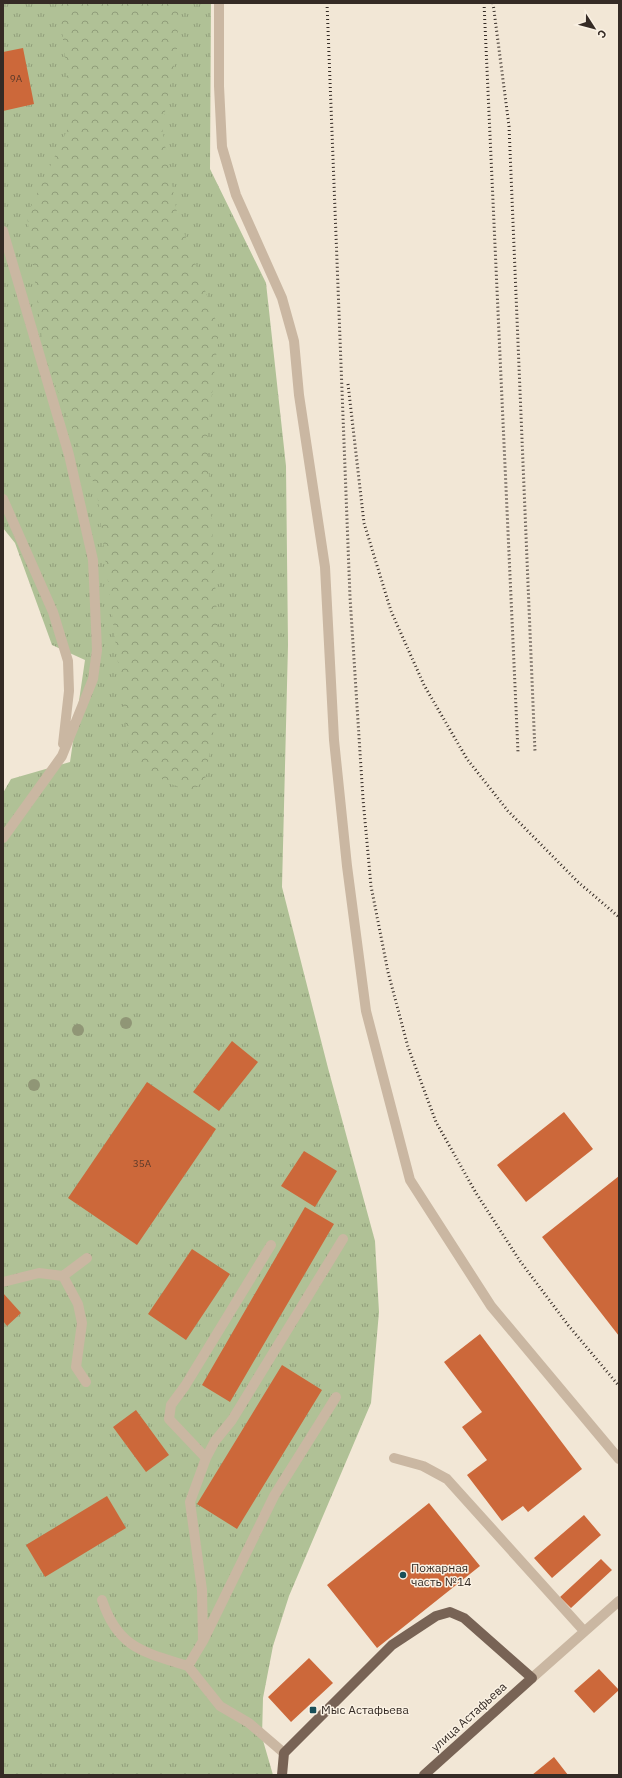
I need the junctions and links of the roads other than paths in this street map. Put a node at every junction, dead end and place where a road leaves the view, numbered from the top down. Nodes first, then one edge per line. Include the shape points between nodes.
1 (220, 3) edge
2 (3, 231) edge
3 (3, 499) edge
4 (62, 756) junction
5 (3, 838) edge
6 (343, 1239) dead end
7 (271, 1245) dead end
8 (87, 1258) dead end
9 (63, 1276) junction
10 (3, 1282) edge
11 (86, 1382) dead end
12 (336, 1397) dead end
13 (206, 1458) junction
14 (394, 1458) dead end
15 (619, 1458) edge
16 (102, 1600) dead end
17 (619, 1601) edge
18 (584, 1631) junction
19 (203, 1641) junction
20 (188, 1666) junction
21 (532, 1678) junction
22 (284, 1753) junction
23 (282, 1775) edge
24 (424, 1775) edge

1 - 15 lane via 219,86 222,147 236,195 282,298 294,341 298,395 325,567 334,740 366,1011 410,1180 491,1306
2 - 4 lane via 69,455 93,560 97,650 93,679
3 - 4 lane via 53,612 68,661 69,691
4 - 5 lane
6 - 13 lane
7 - 13 lane via 171,1405 169,1419
8 - 9 lane
9 - 10 lane via 39,1273
9 - 11 lane via 78,1304 82,1323 76,1366
12 - 19 lane via 274,1496
13 - 19 lane via 190,1502 201,1583
14 - 18 lane via 423,1466 447,1479
16 - 20 lane via 117,1632 134,1647
17 - 18 lane
18 - 21 lane
19 - 20 lane
20 - 22 lane via 220,1706 249,1723
21 - 22 main road via 464,1618 450,1612 436,1616 392,1645
21 - 24 main road, улица Астафьева
22 - 23 main road

